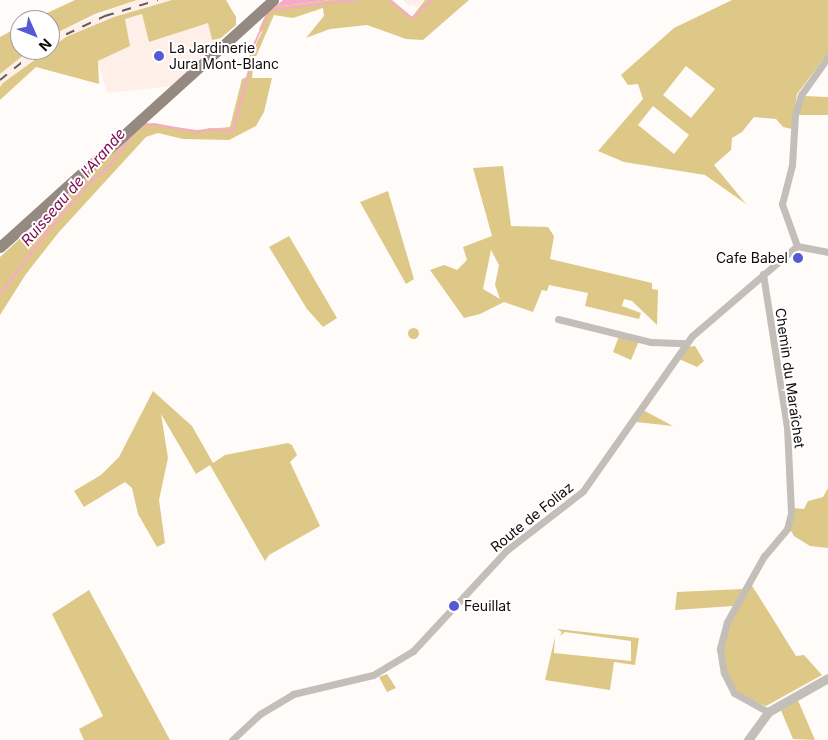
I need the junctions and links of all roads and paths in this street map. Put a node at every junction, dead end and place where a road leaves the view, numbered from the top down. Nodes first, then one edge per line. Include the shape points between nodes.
1 (273, 0) edge
2 (828, 57) edge
3 (797, 246) junction
4 (0, 247) edge
5 (828, 252) edge
6 (763, 274) junction
7 (558, 319) dead end
8 (686, 343) junction
9 (828, 678) edge
10 (768, 712) junction
11 (232, 740) edge
12 (748, 740) edge

1 - 4 main road
2 - 3 street via 796,106 792,165 782,198 785,218
3 - 5 street
3 - 6 street, Route de Foliaz
6 - 8 street, Route de Foliaz
6 - 10 street, Chemin du Maraîchet via 787,427 791,513 787,529 767,552 736,604 722,635 720,649 724,672 732,690 740,698
7 - 8 street via 651,342
8 - 11 street, Route de Foliaz via 583,491 506,550 413,651 373,675 293,694 260,714
9 - 10 street
10 - 12 street

